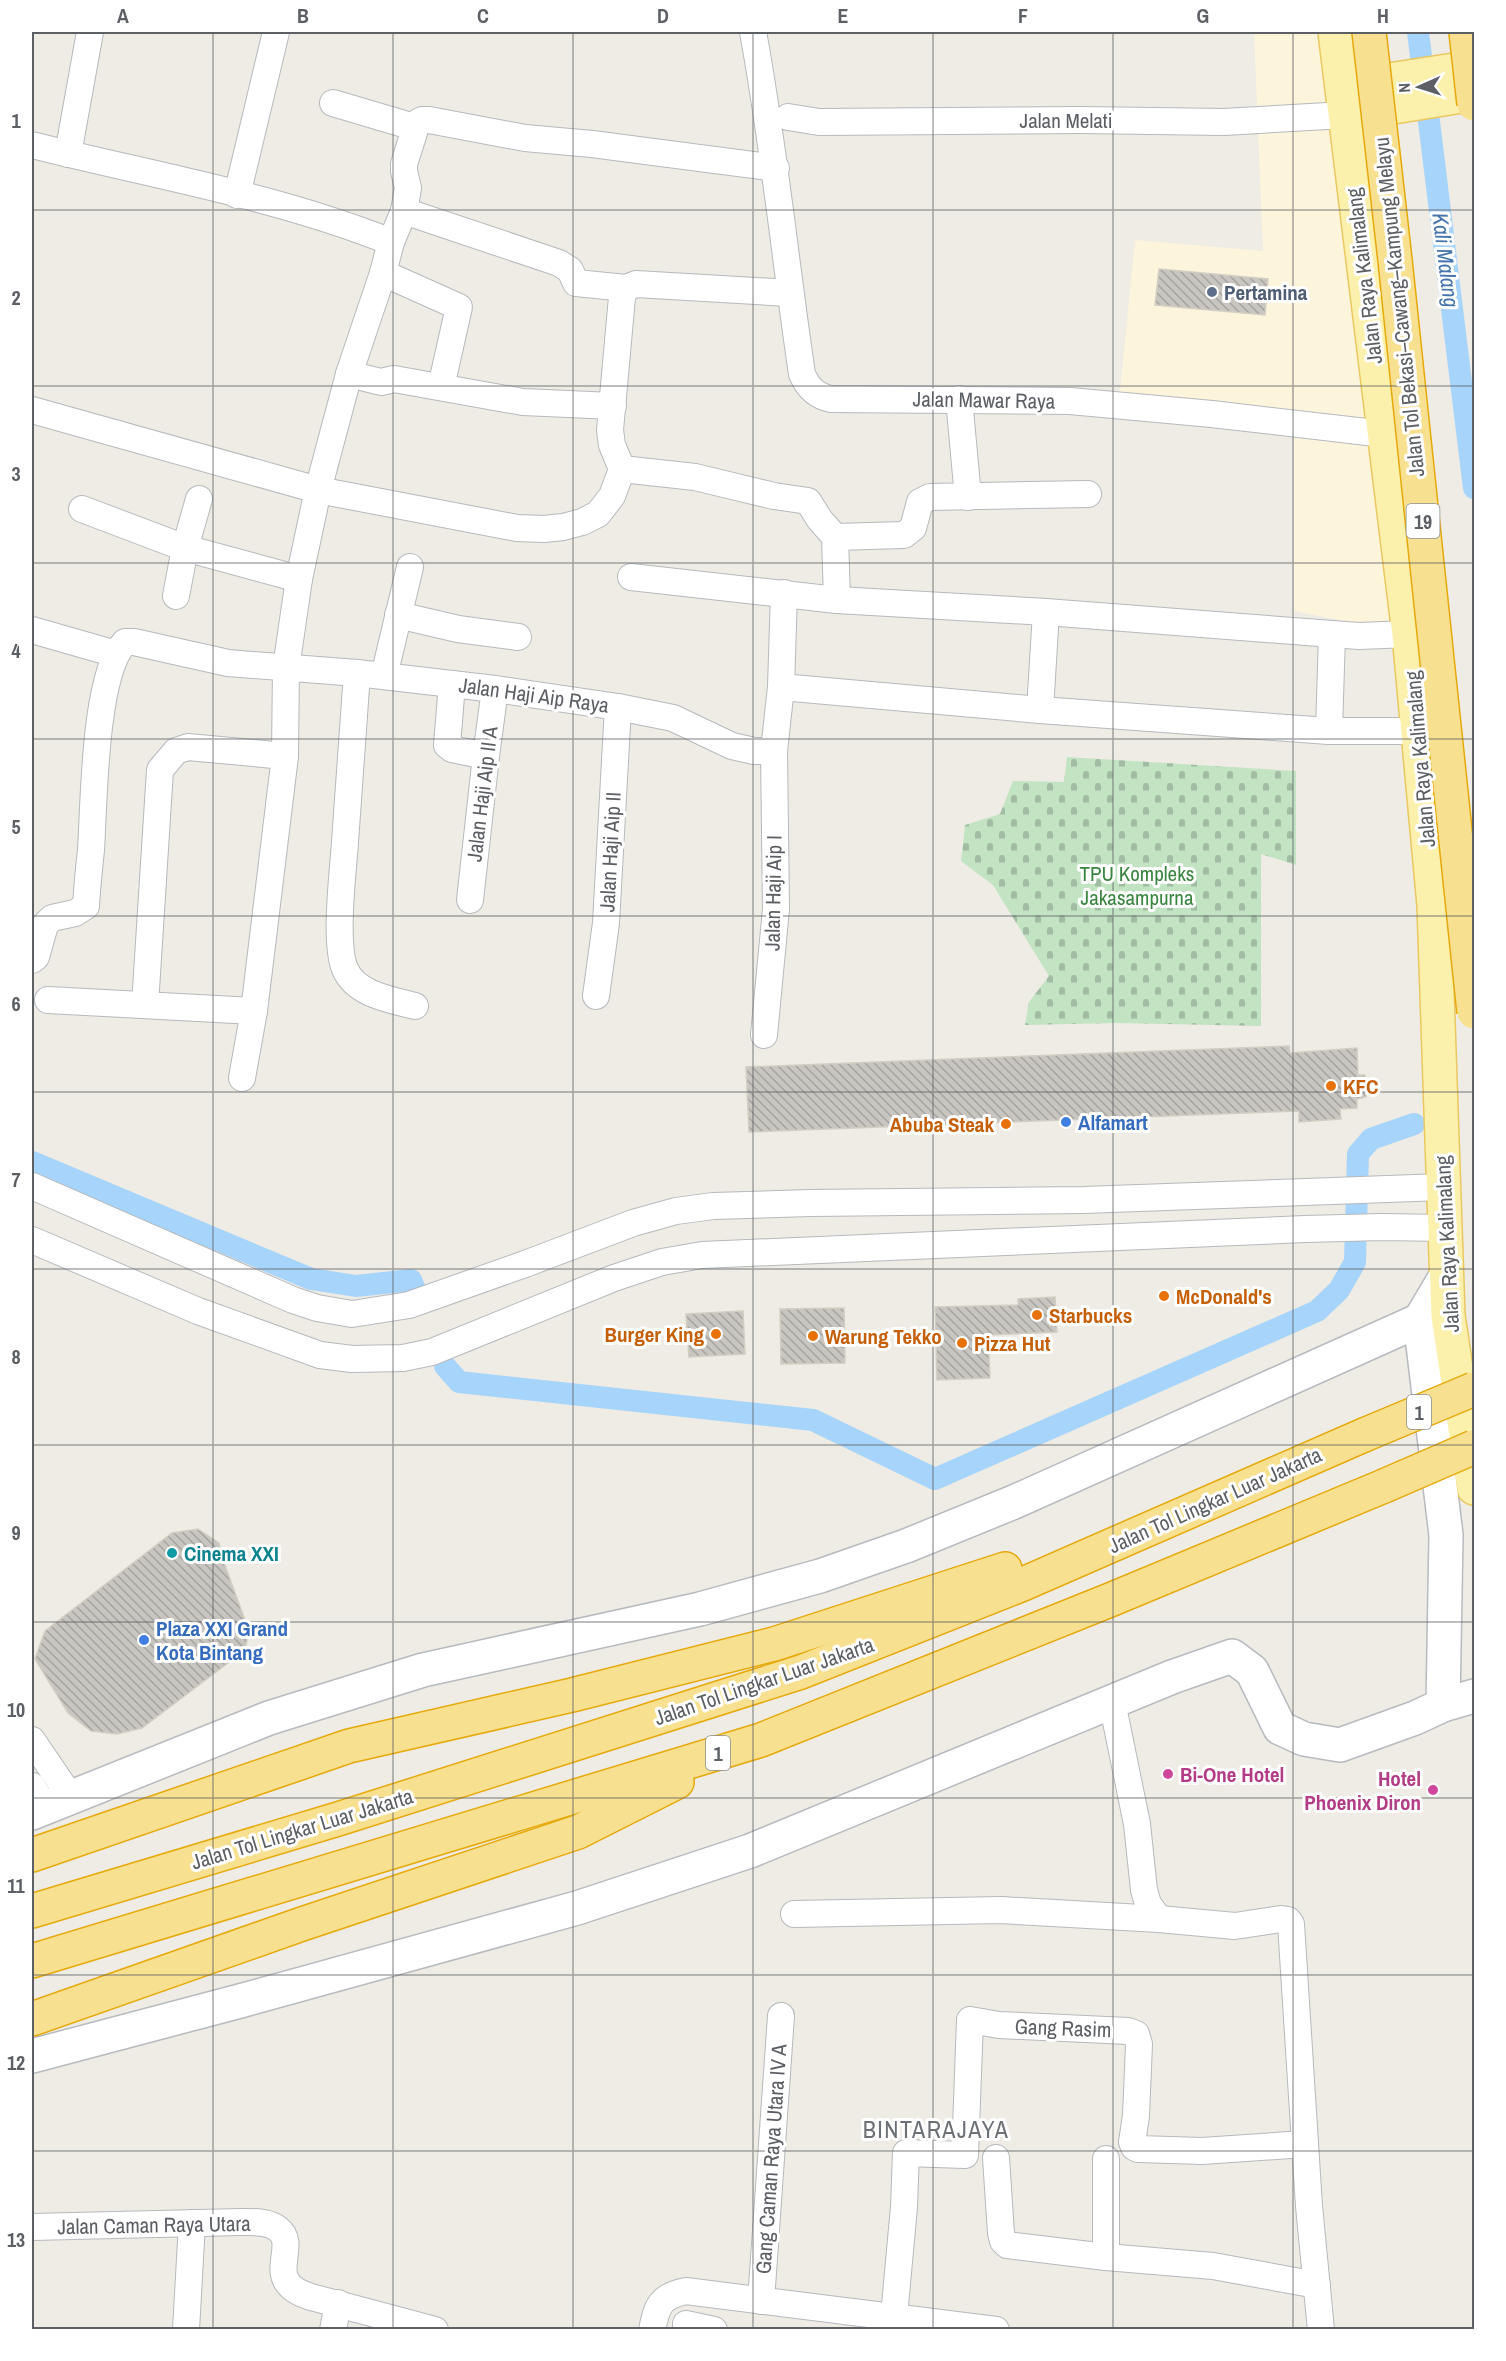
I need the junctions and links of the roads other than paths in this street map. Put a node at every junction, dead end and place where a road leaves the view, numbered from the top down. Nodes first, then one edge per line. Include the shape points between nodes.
1 (90, 32) edge
2 (276, 32) edge
3 (753, 32) edge
4 (1335, 32) edge
5 (1369, 32) edge
6 (1466, 32) edge
7 (1474, 68) edge
8 (1474, 94) edge
9 (1351, 99) junction
10 (333, 103) dead end
11 (1474, 104) edge
12 (788, 117) dead end
13 (414, 127) junction
14 (32, 145) edge
15 (68, 154) junction
16 (776, 168) junction
17 (237, 195) junction
18 (404, 211) junction
19 (391, 242) junction
20 (383, 273) junction
21 (626, 288) junction
22 (790, 293) junction
23 (349, 374) junction
24 (441, 387) junction
25 (959, 399) junction
26 (613, 406) junction
27 (32, 410) edge
28 (1384, 434) junction
29 (621, 469) junction
30 (318, 490) junction
31 (1088, 494) dead end
32 (968, 497) junction
33 (199, 499) dead end
34 (82, 509) dead end
35 (835, 537) junction
36 (185, 548) junction
37 (410, 567) dead end
38 (631, 577) dead end
39 (299, 579) junction
40 (784, 593) junction
41 (176, 596) dead end
42 (837, 600) junction
43 (1046, 612) junction
44 (398, 615) junction
45 (32, 630) edge
46 (1332, 634) junction
47 (1409, 634) junction
48 (518, 637) dead end
49 (116, 654) junction
50 (286, 668) junction
51 (357, 673) junction
52 (384, 676) junction
53 (452, 684) junction
54 (781, 687) junction
55 (495, 689) junction
56 (618, 706) junction
57 (1040, 710) junction
58 (1329, 731) junction
59 (1417, 732) junction
60 (774, 751) junction
61 (285, 756) junction
62 (486, 756) junction
63 (470, 900) dead end
64 (32, 960) edge
65 (596, 996) dead end
66 (48, 999) dead end
67 (145, 1005) junction
68 (415, 1006) dead end
69 (254, 1011) junction
70 (1474, 1011) edge
71 (764, 1035) dead end
72 (242, 1078) dead end
73 (32, 1186) edge
74 (1443, 1187) junction
75 (1445, 1228) junction
76 (32, 1240) edge
77 (1446, 1276) junction
78 (1420, 1320) junction
79 (1474, 1389) edge
80 (1474, 1447) edge
81 (1474, 1488) edge
82 (1198, 1507) junction
83 (1474, 1696) edge
84 (1112, 1702) junction
85 (1443, 1705) junction
86 (32, 1740) edge
87 (761, 1740) junction
88 (44, 1801) edge
89 (32, 1855) edge
90 (32, 1911) edge
91 (794, 1914) dead end
92 (1159, 1919) junction
93 (32, 1962) edge
94 (781, 2016) dead end
95 (32, 2019) edge
96 (32, 2056) edge
97 (1305, 2144) junction
98 (996, 2158) dead end
99 (1106, 2159) dead end
100 (192, 2223) junction
101 (32, 2227) edge
102 (1106, 2257) junction
103 (1317, 2285) junction
104 (761, 2301) junction
105 (338, 2303) junction
106 (894, 2316) junction
107 (831, 2320) edge
108 (686, 2324) dead end
109 (186, 2330) edge
110 (333, 2330) edge
111 (435, 2330) edge
112 (652, 2330) edge
113 (714, 2330) edge
114 (996, 2330) edge
115 (1321, 2330) edge

1 - 15 street
2 - 17 street
3 - 16 street, Jalan Mawar Raya
4 - 9 main road, Jalan Raya Kalimalang
5 - 70 highway, Jalan Tol Bekasi–Cawang–Kampung Melayu / 19, bridge
6 - 11 highway, bridge
7 - 9 main road, bridge
8 - 9 main road
9 - 12 street, Jalan Melati via 1224,122 819,122
9 - 28 main road, Jalan Raya Kalimalang
10 - 13 street
13 - 16 street via 429,120 525,138
13 - 18 street via 404,164 408,188
14 - 15 street
15 - 17 street
16 - 22 street, Jalan Mawar Raya
17 - 19 street via 327,219
18 - 19 street
18 - 21 street via 559,263 570,270 576,283
19 - 20 street
20 - 23 street
20 - 24 street via 459,307
21 - 22 street via 636,284
21 - 26 street
22 - 25 street, Jalan Mawar Raya via 802,374 806,384 821,397
23 - 24 street via 381,382 390,378
23 - 30 street
24 - 26 street via 523,402
25 - 28 street, Jalan Mawar Raya via 1070,401
25 - 32 street
26 - 29 street via 610,430
27 - 30 street
28 - 47 main road, Jalan Raya Kalimalang
29 - 30 street via 612,496 598,514 582,522 544,529 493,524
29 - 35 street via 695,477 808,501
30 - 39 street
31 - 32 street
32 - 35 street via 925,498 913,528 904,535
33 - 36 street
34 - 36 street
35 - 42 street
36 - 39 street
36 - 41 street
37 - 44 street
38 - 40 street
39 - 50 street
40 - 42 street
40 - 54 street, Jalan Haji Aip I
42 - 43 street
43 - 46 street
43 - 57 street
44 - 48 street
44 - 52 street
45 - 49 street
46 - 47 street
46 - 58 street
47 - 59 main road, Jalan Raya Kalimalang
49 - 50 street, Jalan Haji Aip Raya via 129,641 228,663
49 - 64 street via 103,694 86,906 52,918 45,925
50 - 51 street, Jalan Haji Aip Raya
50 - 61 street
51 - 52 street, Jalan Haji Aip Raya
51 - 68 street via 341,890 341,950 345,970 354,982 372,994
52 - 53 street, Jalan Haji Aip Raya
53 - 55 street, Jalan Haji Aip Raya
53 - 62 street via 447,745
54 - 57 street
54 - 60 street, Jalan Haji Aip I
55 - 56 street, Jalan Haji Aip Raya
55 - 62 street, Jalan Haji Aip II A
56 - 60 street, Jalan Haji Aip Raya via 673,718 732,746
56 - 65 street, Jalan Haji Aip II via 606,923
57 - 58 street
58 - 59 street
59 - 74 main road, Jalan Raya Kalimalang via 1434,905
60 - 71 street, Jalan Haji Aip I via 776,909
61 - 67 street via 188,747 176,751 160,770
61 - 69 street
62 - 63 street, Jalan Haji Aip II A
66 - 67 street
67 - 69 street
69 - 72 street
73 - 74 street via 293,1300 352,1314 409,1305 633,1222 712,1206 1083,1200
74 - 75 main road, Jalan Raya Kalimalang
75 - 76 street via 1382,1227 702,1256 662,1262 614,1278 432,1352 403,1358 352,1359 320,1355 198,1311
75 - 77 main road, Jalan Raya Kalimalang
77 - 78 street
77 - 81 main road, Jalan Raya Kalimalang via 1448,1316
78 - 85 street via 1446,1535
78 - 88 street via 906,1546 820,1576 700,1609 423,1670 269,1718
79 - 82 highway, Jalan Tol Lingkar Luar Jakarta / 1, bridge
80 - 87 highway, 1, bridge via 1110,1600
82 - 89 highway via 774,1644 349,1746
82 - 90 highway, Jalan Tol Lingkar Luar Jakarta / 1 via 1023,1584 801,1672
83 - 85 street
84 - 85 street via 1232,1656 1252,1671 1280,1728 1304,1739 1340,1745
84 - 92 street via 1137,1824 1144,1890
84 - 96 street via 750,1851 577,1908
86 - 88 street
87 - 93 highway, 1
87 - 95 highway via 578,1832
91 - 92 street via 1001,1910
92 - 97 street via 1235,1926 1281,1919 1291,1924
94 - 104 street, Gang Caman Raya Utara IV A
97 - 103 street
97 - 106 street, Gang Rasim via 1202,2151 1138,2149 1132,2142 1139,2044 1136,2034 970,2020 965,2155 906,2153
98 - 102 street via 1003,2241 1014,2247
99 - 102 street
100 - 101 street, Jalan Caman Raya Utara
100 - 105 street, Jalan Caman Raya Utara via 263,2223 278,2229 285,2242 288,2284 303,2295
100 - 109 street
102 - 103 street via 1213,2266
103 - 115 street
104 - 107 street
104 - 112 street via 686,2291 674,2294 657,2308
105 - 110 street
105 - 111 street, Jalan Caman Raya Utara
106 - 107 street
106 - 114 street
108 - 113 street

